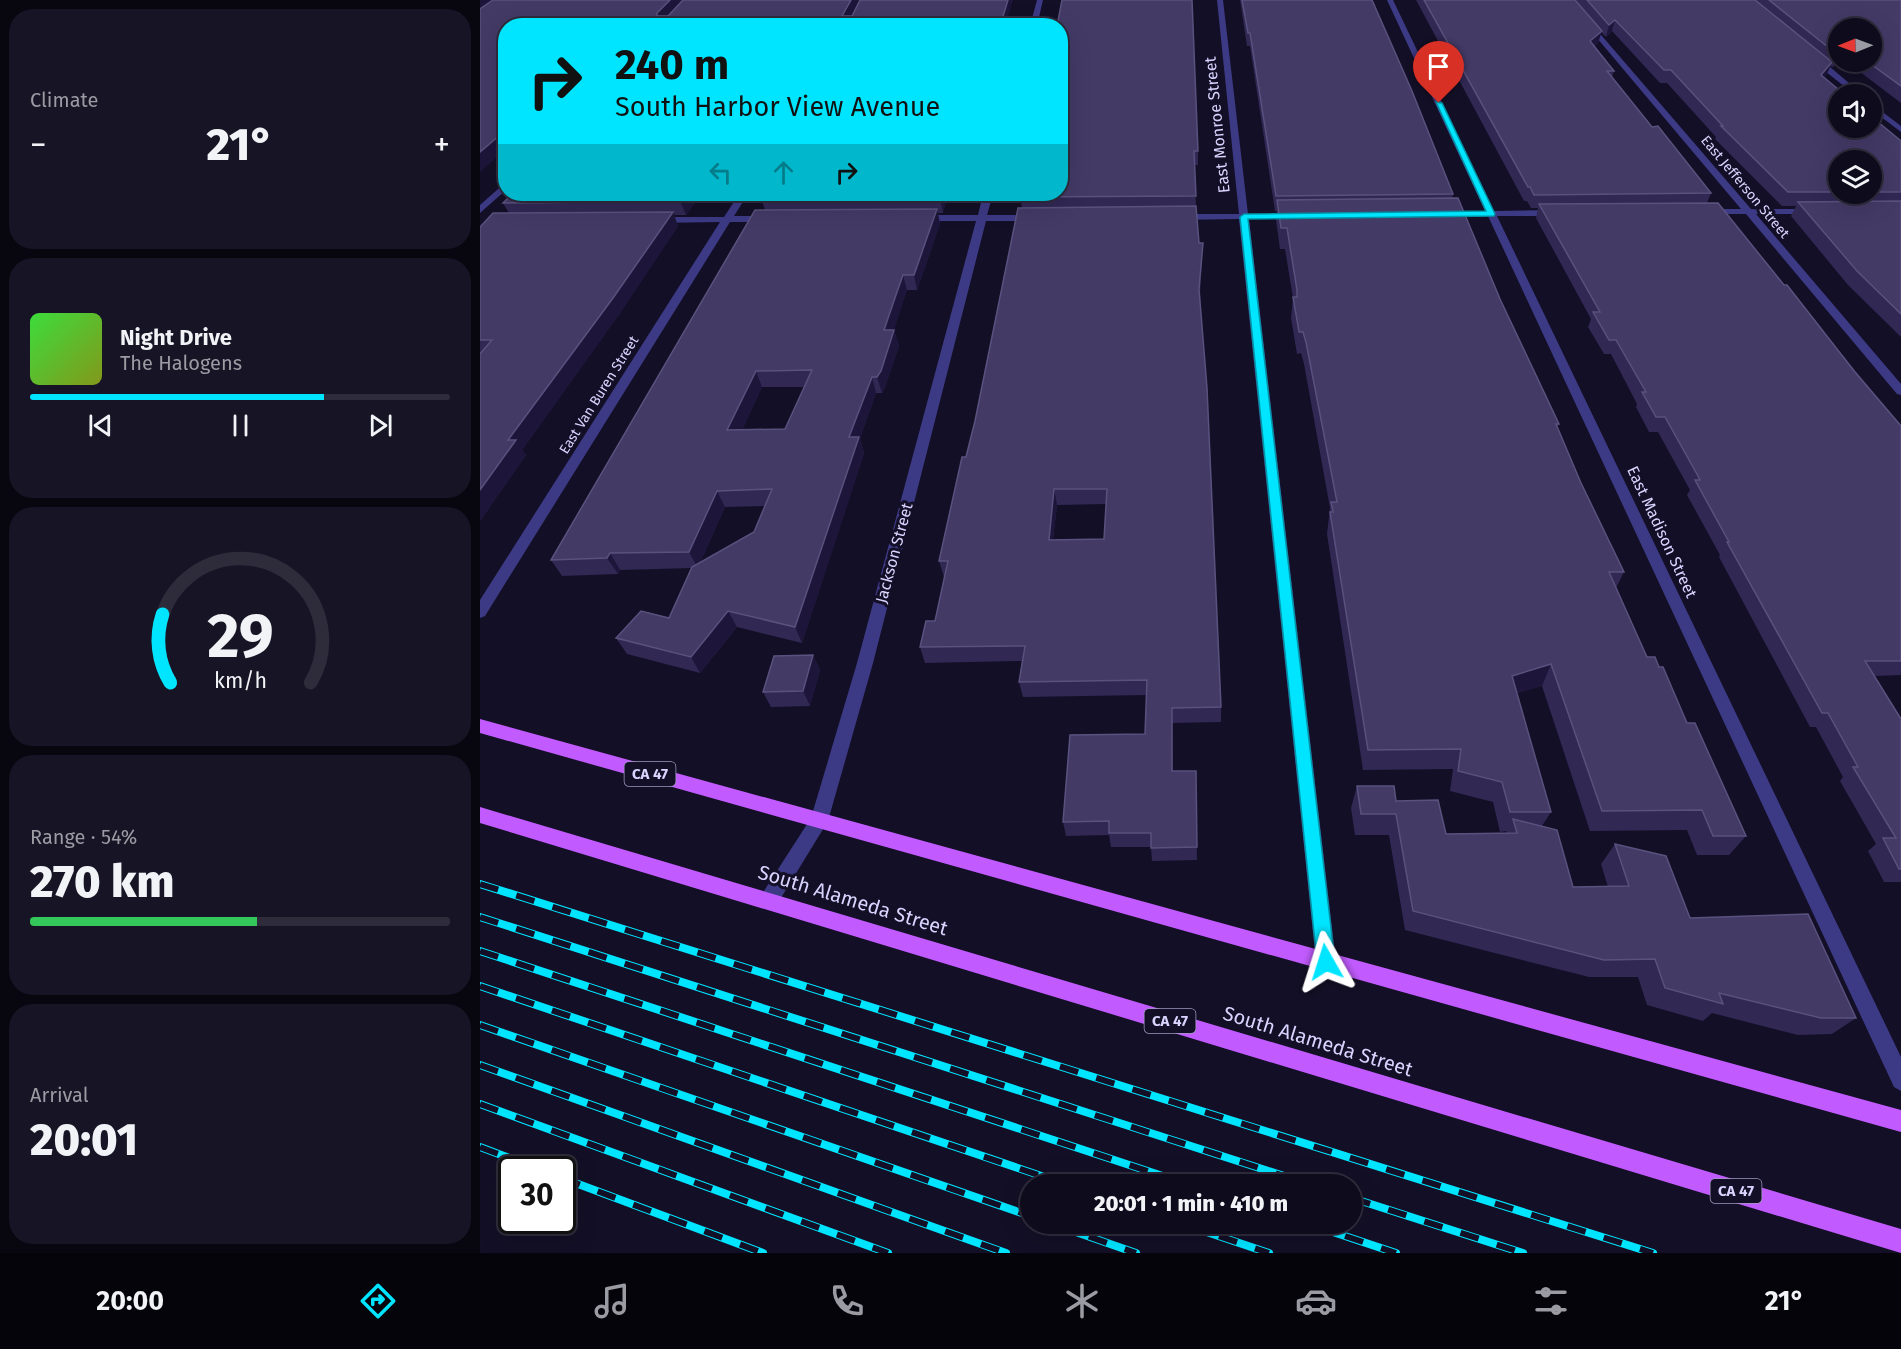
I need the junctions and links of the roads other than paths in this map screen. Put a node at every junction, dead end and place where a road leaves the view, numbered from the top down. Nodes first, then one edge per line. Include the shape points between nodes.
1 (1040, 0) edge
2 (1220, 0) edge
3 (1390, 0) edge
4 (1568, 0) edge
5 (1035, 18) edge
6 (1804, 51) edge
7 (1845, 84) edge
8 (1882, 114) edge
9 (1901, 130) edge
10 (498, 193) edge
11 (739, 201) edge
12 (986, 201) edge
13 (480, 210) edge
14 (1819, 211) edge
15 (1702, 212) edge
16 (1748, 212) junction
17 (1573, 213) edge
18 (1432, 214) edge
19 (1491, 214) junction
20 (1303, 216) edge
21 (1161, 217) edge
22 (1244, 217) junction
23 (912, 218) edge
24 (982, 218) junction
25 (1041, 218) edge
26 (773, 219) edge
27 (645, 220) edge
28 (727, 220) junction
29 (1901, 391) edge
30 (480, 612) edge
31 (480, 726) edge
32 (480, 815) edge
33 (819, 821) junction
34 (769, 900) junction
35 (1326, 962) junction
36 (1901, 1080) edge
37 (1901, 1122) edge
38 (1901, 1241) edge

1 - 5 street
2 - 22 street, East Monroe Street
3 - 19 street, East Madison Street
4 - 16 street, East Jefferson Street
6 - 7 street
8 - 9 street
10 - 13 street
11 - 28 street, East Van Buren Street
12 - 24 street, Jackson Street
14 - 16 street
15 - 16 street
16 - 29 street, East Jefferson Street
17 - 19 street
18 - 19 street
19 - 36 street, East Madison Street
20 - 22 street
21 - 22 street
22 - 35 street, East Monroe Street
23 - 24 street
24 - 25 street
24 - 33 street, Jackson Street via 865,663
26 - 28 street
27 - 28 street
28 - 30 street, East Van Buren Street
31 - 33 main road, CA 47
32 - 34 main road, South Alameda Street / CA 47
33 - 34 street, Jackson Street
33 - 35 main road, CA 47
34 - 38 main road, South Alameda Street / CA 47
35 - 37 main road, CA 47

